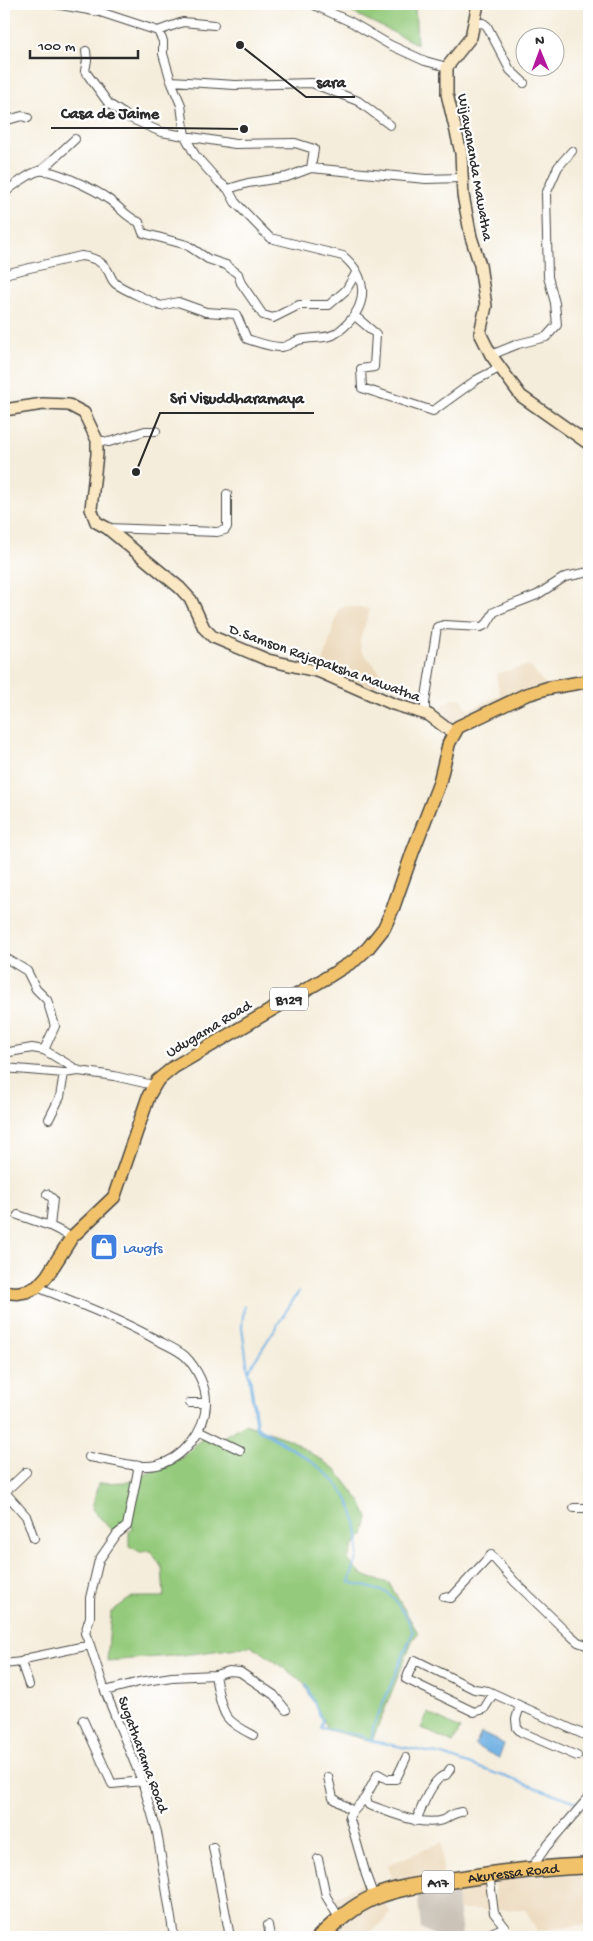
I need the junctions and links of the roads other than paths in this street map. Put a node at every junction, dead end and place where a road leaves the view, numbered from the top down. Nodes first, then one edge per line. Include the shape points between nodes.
1 (54, 4) edge
2 (312, 4) edge
3 (478, 4) edge
4 (475, 24) junction
5 (214, 25) dead end
6 (158, 31) junction
7 (86, 51) dead end
8 (447, 67) junction
9 (171, 81) junction
10 (524, 83) dead end
11 (28, 118) dead end
12 (4, 121) edge
13 (390, 125) dead end
14 (185, 136) junction
15 (75, 139) dead end
16 (572, 151) dead end
17 (312, 168) junction
18 (42, 170) junction
19 (462, 178) junction
20 (228, 189) junction
21 (4, 194) edge
22 (356, 273) junction
23 (4, 274) edge
24 (355, 316) junction
25 (491, 355) junction
26 (501, 367) junction
27 (4, 410) edge
28 (156, 431) dead end
29 (97, 440) junction
30 (589, 444) edge
31 (227, 494) dead end
32 (107, 528) junction
33 (589, 572) edge
34 (589, 681) edge
35 (430, 715) junction
36 (454, 734) junction
37 (4, 957) edge
38 (44, 1050) junction
39 (4, 1053) edge
40 (4, 1068) edge
41 (79, 1071) junction
42 (64, 1073) junction
43 (153, 1085) junction
44 (49, 1119) dead end
45 (47, 1194) dead end
46 (18, 1215) dead end
47 (50, 1226) junction
48 (72, 1237) junction
49 (37, 1287) junction
50 (4, 1292) edge
51 (190, 1403) dead end
52 (206, 1404) junction
53 (199, 1430) junction
54 (240, 1450) dead end
55 (89, 1457) dead end
56 (140, 1465) junction
57 (26, 1472) dead end
58 (4, 1491) edge
59 (574, 1508) dead end
60 (589, 1508) edge
61 (34, 1538) dead end
62 (444, 1597) dead end
63 (90, 1645) junction
64 (589, 1646) edge
65 (21, 1662) junction
66 (4, 1664) edge
67 (215, 1675) junction
68 (29, 1685) dead end
69 (106, 1691) junction
70 (493, 1694) junction
71 (520, 1706) junction
72 (286, 1710) dead end
73 (83, 1720) dead end
74 (253, 1735) dead end
75 (589, 1737) edge
76 (577, 1756) dead end
77 (406, 1758) dead end
78 (450, 1768) dead end
79 (328, 1777) dead end
80 (142, 1781) junction
81 (365, 1798) junction
82 (588, 1799) edge
83 (353, 1811) junction
84 (461, 1812) dead end
85 (416, 1821) junction
86 (213, 1847) dead end
87 (318, 1859) dead end
88 (589, 1864) edge
89 (530, 1870) junction
90 (489, 1874) junction
91 (374, 1897) junction
92 (339, 1918) junction
93 (268, 1925) dead end
94 (506, 1927) junction
95 (326, 1935) edge
96 (174, 1937) edge
97 (230, 1937) edge
98 (270, 1937) edge
99 (482, 1937) edge
100 (503, 1937) edge

1 - 6 street via 100,12
2 - 8 street via 426,61
3 - 4 main road
4 - 8 main road via 471,37
4 - 10 street via 487,26 510,70
5 - 6 street via 183,22
6 - 9 street
7 - 14 street via 85,71 109,104 161,132
8 - 19 main road, Wijayananda Mawatha via 447,94 461,153
9 - 13 street via 235,85 312,83 358,101
9 - 14 street via 181,105
11 - 12 street via 22,116
14 - 17 street via 235,144 295,143 314,149
14 - 20 street via 196,154
15 - 18 street
16 - 25 street via 558,167 546,194 548,277 557,325 546,338 518,344
17 - 19 street via 426,179
17 - 20 street
18 - 21 street
18 - 22 street via 106,197 130,219 139,222 143,233 187,245 208,259 226,265 238,274 263,315 274,318 299,305 328,305 346,290
19 - 25 main road, Wijayananda Mawatha via 462,195 480,265 486,306 480,333
20 - 22 street via 235,202 270,238 343,256
22 - 24 street via 363,293
23 - 24 street via 82,256 92,257 102,264 118,285 156,304 178,302 206,312 236,314 247,339 276,347 333,335
24 - 26 street via 376,334 374,367 361,368 362,388 433,411 476,380
25 - 26 main road, Wijayananda Mawatha
26 - 30 main road, Wijayananda Mawatha via 521,396
27 - 29 main road, D.Samson Rajapaksha Mawatha via 43,404 69,405 84,413
28 - 29 street via 145,431 109,442
29 - 32 main road, D.Samson Rajapaksha Mawatha via 90,509 96,522
31 - 32 street via 226,530
32 - 35 main road, D.Samson Rajapaksha Mawatha via 180,588 213,637 268,660 320,672 393,704
33 - 35 street via 565,577 537,595 494,612 487,624 481,627 437,627 425,703 425,710
34 - 36 main road via 525,695 470,720 458,727
35 - 36 main road, D.Samson Rajapaksha Mawatha
36 - 43 main road, Udugama Road / B129 via 393,908 376,939 347,965 174,1067
37 - 38 street via 27,971 36,989 47,1000 55,1026
38 - 39 street via 32,1048
38 - 41 street
40 - 42 street
41 - 42 street
41 - 43 street
42 - 44 street via 60,1097
43 - 48 main road, Udugama Road / B129 via 114,1197
45 - 47 street via 53,1198
46 - 47 street
47 - 48 street
48 - 49 main road, Udugama Road / B129
49 - 50 main road via 17,1293
49 - 52 street via 126,1323 183,1355 193,1365 201,1382
51 - 52 street
52 - 53 street
53 - 54 street
53 - 56 street via 181,1454 157,1465
55 - 56 street
56 - 63 street, Sugatharama Road via 127,1526 117,1534 99,1560 90,1598 90,1618 84,1633
57 - 58 street
58 - 61 street via 26,1516
59 - 60 street
62 - 64 street via 451,1598 491,1555 569,1634
63 - 65 street
63 - 69 street, Sugatharama Road
65 - 66 street
65 - 68 street
67 - 69 street via 172,1677
67 - 72 street via 240,1672 274,1695
67 - 74 street via 227,1717
69 - 80 street, Sugatharama Road
70 - 70 street via 474,1689 415,1660 406,1680 474,1712 484,1709
70 - 71 street
71 - 75 street
71 - 76 street via 516,1719 521,1732
73 - 80 street via 112,1784
77 - 81 street via 396,1779 378,1774
78 - 85 street via 429,1792
79 - 83 street via 333,1798
80 - 96 street, Sugatharama Road via 156,1832
81 - 83 street
81 - 85 street via 369,1805
82 - 89 street
83 - 91 street via 348,1816 350,1826
84 - 85 street via 442,1820
86 - 97 street
87 - 92 street via 326,1896
88 - 89 highway, Akuressa Road / A17
89 - 90 highway, Akuressa Road / A17
90 - 91 highway, Akuressa Road / A17 via 420,1885
90 - 94 street via 494,1913
91 - 92 highway, Akuressa Road / A17
92 - 95 highway, Akuressa Road / A17
93 - 98 street
94 - 99 street
94 - 100 street

